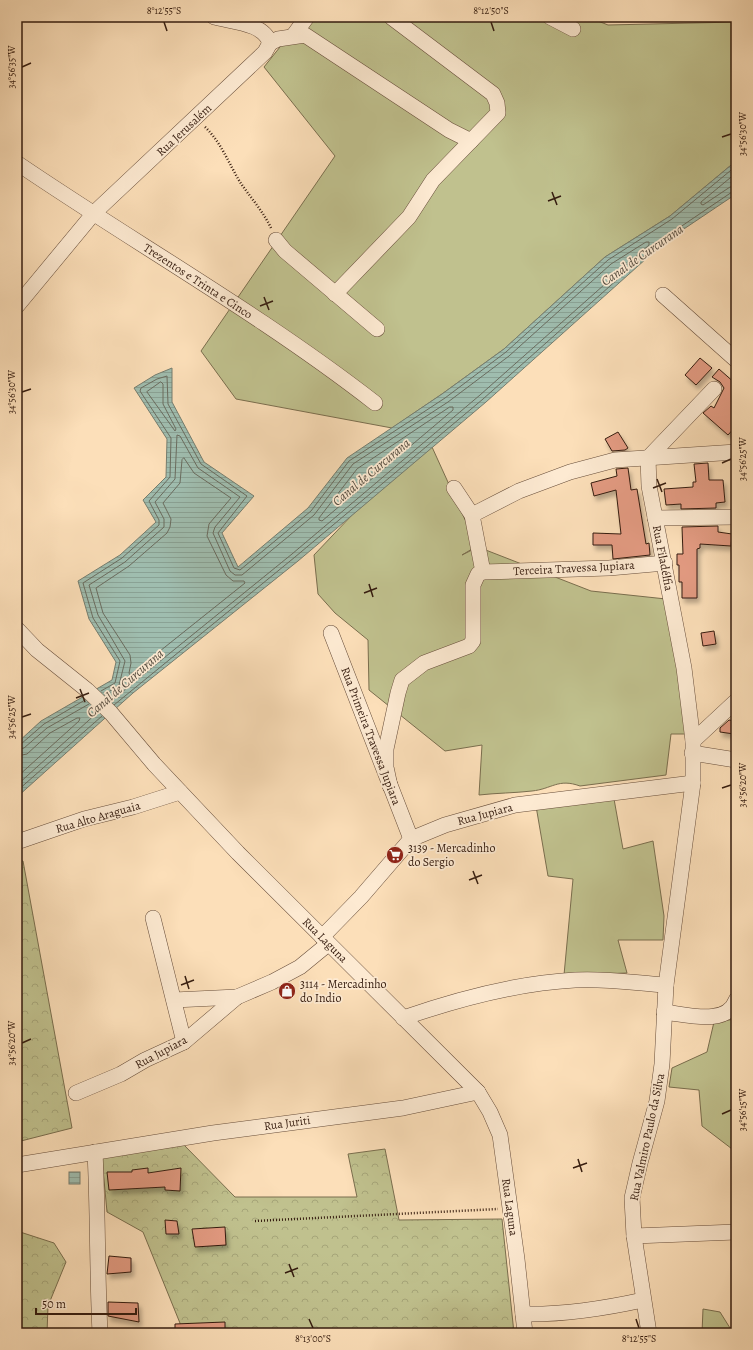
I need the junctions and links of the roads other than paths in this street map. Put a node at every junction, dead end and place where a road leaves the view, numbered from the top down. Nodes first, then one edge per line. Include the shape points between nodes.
1 (214, 17) edge
2 (307, 17) edge
3 (391, 17) edge
4 (550, 17) edge
5 (573, 28) dead end
6 (293, 36) junction
7 (270, 44) junction
8 (471, 141) junction
9 (17, 163) edge
10 (94, 213) junction
11 (276, 240) road end
12 (335, 294) junction
13 (663, 295) dead end
14 (17, 306) edge
15 (377, 329) dead end
16 (736, 360) edge
17 (714, 389) dead end
18 (375, 403) dead end
19 (736, 452) edge
20 (648, 458) junction
21 (454, 488) dead end
22 (472, 515) junction
23 (736, 516) edge
24 (655, 518) junction
25 (665, 563) junction
26 (482, 572) junction
27 (17, 629) edge
28 (331, 633) dead end
29 (736, 701) edge
30 (692, 747) junction
31 (736, 760) edge
32 (693, 783) junction
33 (390, 786) junction
34 (180, 792) junction
35 (411, 839) junction
36 (17, 842) edge
37 (153, 918) dead end
38 (325, 940) junction
39 (666, 985) junction
40 (237, 997) junction
41 (174, 1000) junction
42 (736, 1000) edge
43 (664, 1012) junction
44 (403, 1018) junction
45 (184, 1042) junction
46 (478, 1092) junction
47 (76, 1093) dead end
48 (95, 1152) junction
49 (17, 1165) edge
50 (736, 1232) edge
51 (634, 1236) junction
52 (643, 1300) junction
53 (523, 1314) junction
54 (100, 1333) edge
55 (524, 1333) edge
56 (649, 1333) edge

1 - 7 street via 260,29 267,35
2 - 6 street
3 - 8 street via 493,94 498,114
4 - 5 street
6 - 7 street via 278,39
6 - 8 street via 305,35 443,126
7 - 10 street, Rua Jerusalém via 265,52
8 - 12 street via 433,180 409,217
9 - 10 street, Trezentos e Trinta e Cinco
10 - 14 street, Rua Jerusalém
10 - 18 street, Trezentos e Trinta e Cinco via 344,378
11 - 12 street via 285,252
12 - 15 street
13 - 16 street
17 - 20 street
19 - 20 street
20 - 22 street via 615,460 570,472 519,491
20 - 24 street, Rua Filadélfia
21 - 22 street
22 - 26 street
23 - 24 street
24 - 25 street, Rua Filadélfia
25 - 26 street, Terceira Travessa Jupiara via 609,568
25 - 30 street, Rua Filadélfia via 684,668
26 - 33 street via 478,574 473,585 473,641 470,646 424,663 402,680 386,749
27 - 34 street, Rua Laguna via 37,650 87,690 126,729
28 - 33 street, Rua Primeira Travessa Jupiara
29 - 30 street
30 - 31 street
30 - 32 street, Rua Valmiro Paulo da Silva
32 - 35 street, Rua Jupiara via 515,805 445,825
32 - 39 street, Rua Valmiro Paulo da Silva
33 - 35 street, Rua Primeira Travessa Jupiara
34 - 36 street, Rua Alto Araguaia via 84,819
34 - 38 street, Rua Laguna
35 - 38 street, Rua Jupiara
37 - 41 street
38 - 40 street, Rua Jupiara via 300,967
38 - 44 street, Rua Laguna
39 - 43 street, Rua Valmiro Paulo da Silva
39 - 44 street via 574,980 492,992
40 - 41 street, Rua Jupiara
40 - 45 street, Rua Jupiara
41 - 45 street
42 - 43 street via 730,1011 716,1017
43 - 51 street, Rua Valmiro Paulo da Silva via 662,1064 657,1100 632,1198
44 - 46 street, Rua Laguna
45 - 47 street, Rua Jupiara via 121,1074
46 - 48 street, Rua Juriti via 403,1108
46 - 53 street, Rua Laguna via 500,1135
48 - 49 street, Rua Juriti
48 - 54 street
50 - 51 street
51 - 52 street, Rua Valmiro Paulo da Silva
52 - 53 street via 583,1312
52 - 56 street, Rua Valmiro Paulo da Silva
53 - 55 street, Rua Laguna

